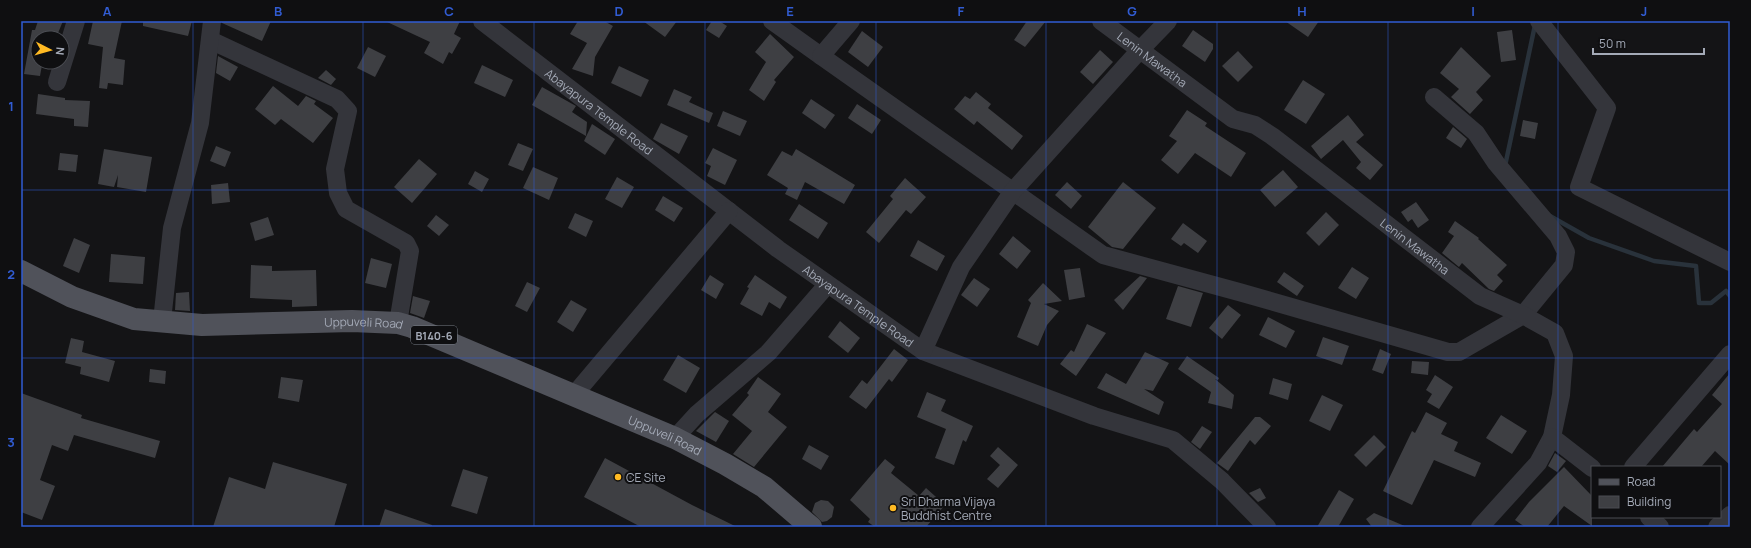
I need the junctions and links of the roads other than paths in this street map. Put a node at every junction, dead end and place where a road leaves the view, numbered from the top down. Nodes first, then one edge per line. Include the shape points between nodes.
1 (76, 21) edge
2 (212, 21) edge
3 (482, 21) edge
4 (772, 21) edge
5 (851, 21) edge
6 (1101, 21) edge
7 (1168, 21) edge
8 (1541, 24) edge
9 (210, 40) junction
10 (1138, 50) junction
11 (821, 56) junction
12 (57, 82) dead end
13 (1434, 97) dead end
14 (1013, 191) junction
15 (729, 211) junction
16 (1730, 262) edge
17 (21, 271) edge
18 (828, 285) junction
19 (1523, 315) junction
20 (162, 321) junction
21 (398, 323) junction
22 (923, 351) junction
23 (1730, 354) edge
24 (574, 395) junction
25 (675, 438) junction
26 (1552, 438) junction
27 (1634, 466) edge
28 (1591, 467) edge
29 (1730, 515) edge
30 (1650, 518) edge
31 (811, 527) edge
32 (1267, 527) edge
33 (1480, 527) edge
34 (1660, 527) edge
35 (1717, 527) edge

1 - 12 street
2 - 9 street
3 - 15 street, Abayapura Temple Road
4 - 11 street
5 - 11 street
6 - 10 street, Lenin Mawatha
7 - 10 street
8 - 16 street via 1607,108 1579,187
9 - 20 street via 200,123 172,228
9 - 21 street via 336,99 348,111 335,169 338,193 346,209 406,243 410,251
10 - 14 street
10 - 19 street, Lenin Mawatha via 1233,119 1255,126 1272,136 1480,296
11 - 14 street
13 - 19 street via 1476,133 1496,163 1558,236 1566,252 1564,265
14 - 19 street via 1103,255 1448,352 1459,352
14 - 22 street via 961,267
15 - 18 street, Abayapura Temple Road
15 - 24 street
17 - 20 main road, Uppuveli Road / B140-6 via 104,310 134,319
18 - 22 street, Abayapura Temple Road
18 - 25 street via 768,353 697,414
19 - 26 street, Lenin Mawatha via 1555,333 1564,356 1561,395
20 - 21 main road, Uppuveli Road / B140-6 via 202,325 352,321
21 - 24 main road, Uppuveli Road / B140-6 via 431,334
22 - 32 street, Abayapura Temple Road via 1094,416 1173,440 1222,481
23 - 27 street
24 - 25 main road, Uppuveli Road / B140-6
25 - 31 main road, Uppuveli Road / B140-6 via 764,487
26 - 28 street
26 - 33 street, Lenin Mawatha via 1538,463
29 - 35 street
30 - 34 street

